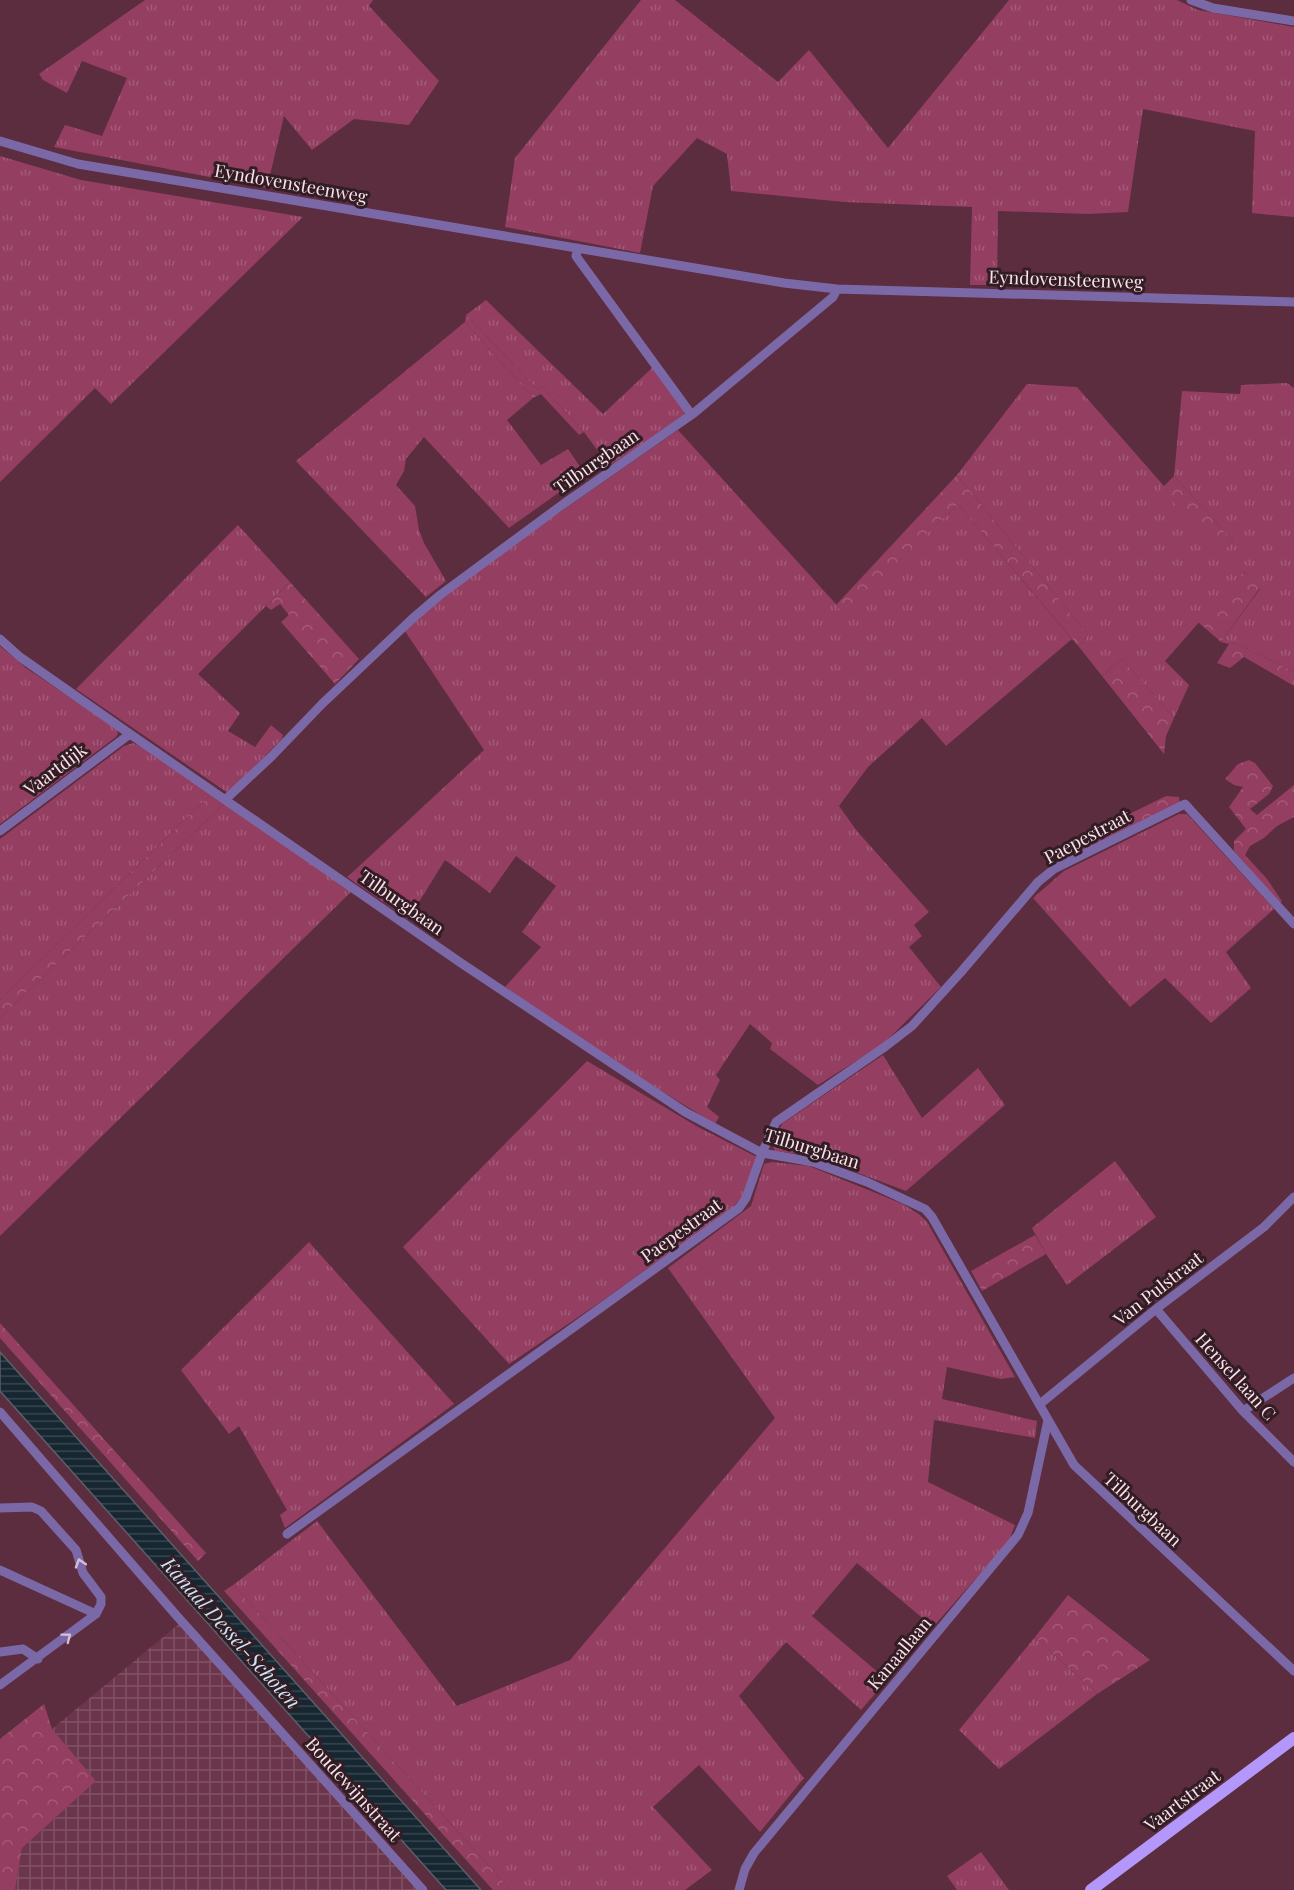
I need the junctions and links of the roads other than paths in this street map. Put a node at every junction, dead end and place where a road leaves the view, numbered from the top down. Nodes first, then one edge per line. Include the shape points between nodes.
1 (1191, 0) edge
2 (1294, 21) edge
3 (0, 141) edge
4 (578, 248) junction
5 (837, 289) junction
6 (1294, 302) edge
7 (691, 414) junction
8 (0, 639) edge
9 (130, 734) junction
10 (226, 799) junction
11 (0, 831) edge
12 (1294, 924) edge
13 (762, 1153) junction
14 (1294, 1197) edge
15 (1156, 1310) junction
16 (1294, 1377) edge
17 (1040, 1404) junction
18 (1243, 1411) junction
19 (0, 1412) edge
20 (1048, 1419) junction
21 (1294, 1462) edge
22 (0, 1508) edge
23 (287, 1534) dead end
24 (0, 1570) edge
25 (96, 1614) junction
26 (0, 1652) edge
27 (38, 1659) junction
28 (1294, 1671) edge
29 (0, 1685) edge
30 (1294, 1738) edge
31 (423, 1890) edge
32 (739, 1890) edge
33 (1091, 1890) edge

1 - 2 street via 1213,8
3 - 4 street, Eyndovensteenweg via 78,164
4 - 5 street, Eyndovensteenweg
4 - 7 street via 576,256
5 - 6 street, Eyndovensteenweg
5 - 7 street via 833,297
7 - 10 street, Tilburgbaan via 514,540 412,619
8 - 9 street, Tilburgbaan
9 - 10 street, Tilburgbaan
9 - 11 street, Vaartdijk
10 - 13 street, Tilburgbaan via 610,1064 685,1112
12 - 13 street, Paepestraat via 1185,804 1054,869 1038,882 912,1026 783,1116 776,1122
13 - 17 street, Tilburgbaan via 821,1165 925,1209
13 - 23 street, Paepestraat via 739,1208
14 - 15 street, Van Pulstraat via 1264,1227
15 - 17 street, Van Pulstraat
15 - 18 street, Hensel laan C
16 - 18 street
17 - 20 street, Tilburgbaan
18 - 21 street, Hensel laan C
19 - 31 street, Boudewijnstraat via 160,1598
20 - 28 street, Tilburgbaan via 1074,1465
20 - 32 street, Kanaallaan via 1028,1513 1018,1534 761,1844 745,1869
25 -> 22 street via 101,1597 83,1573 76,1550 41,1511 33,1507
24 - 25 street
27 -> 25 street
26 - 27 street via 23,1649
27 - 29 street
30 - 33 main road, Vaartstraat

